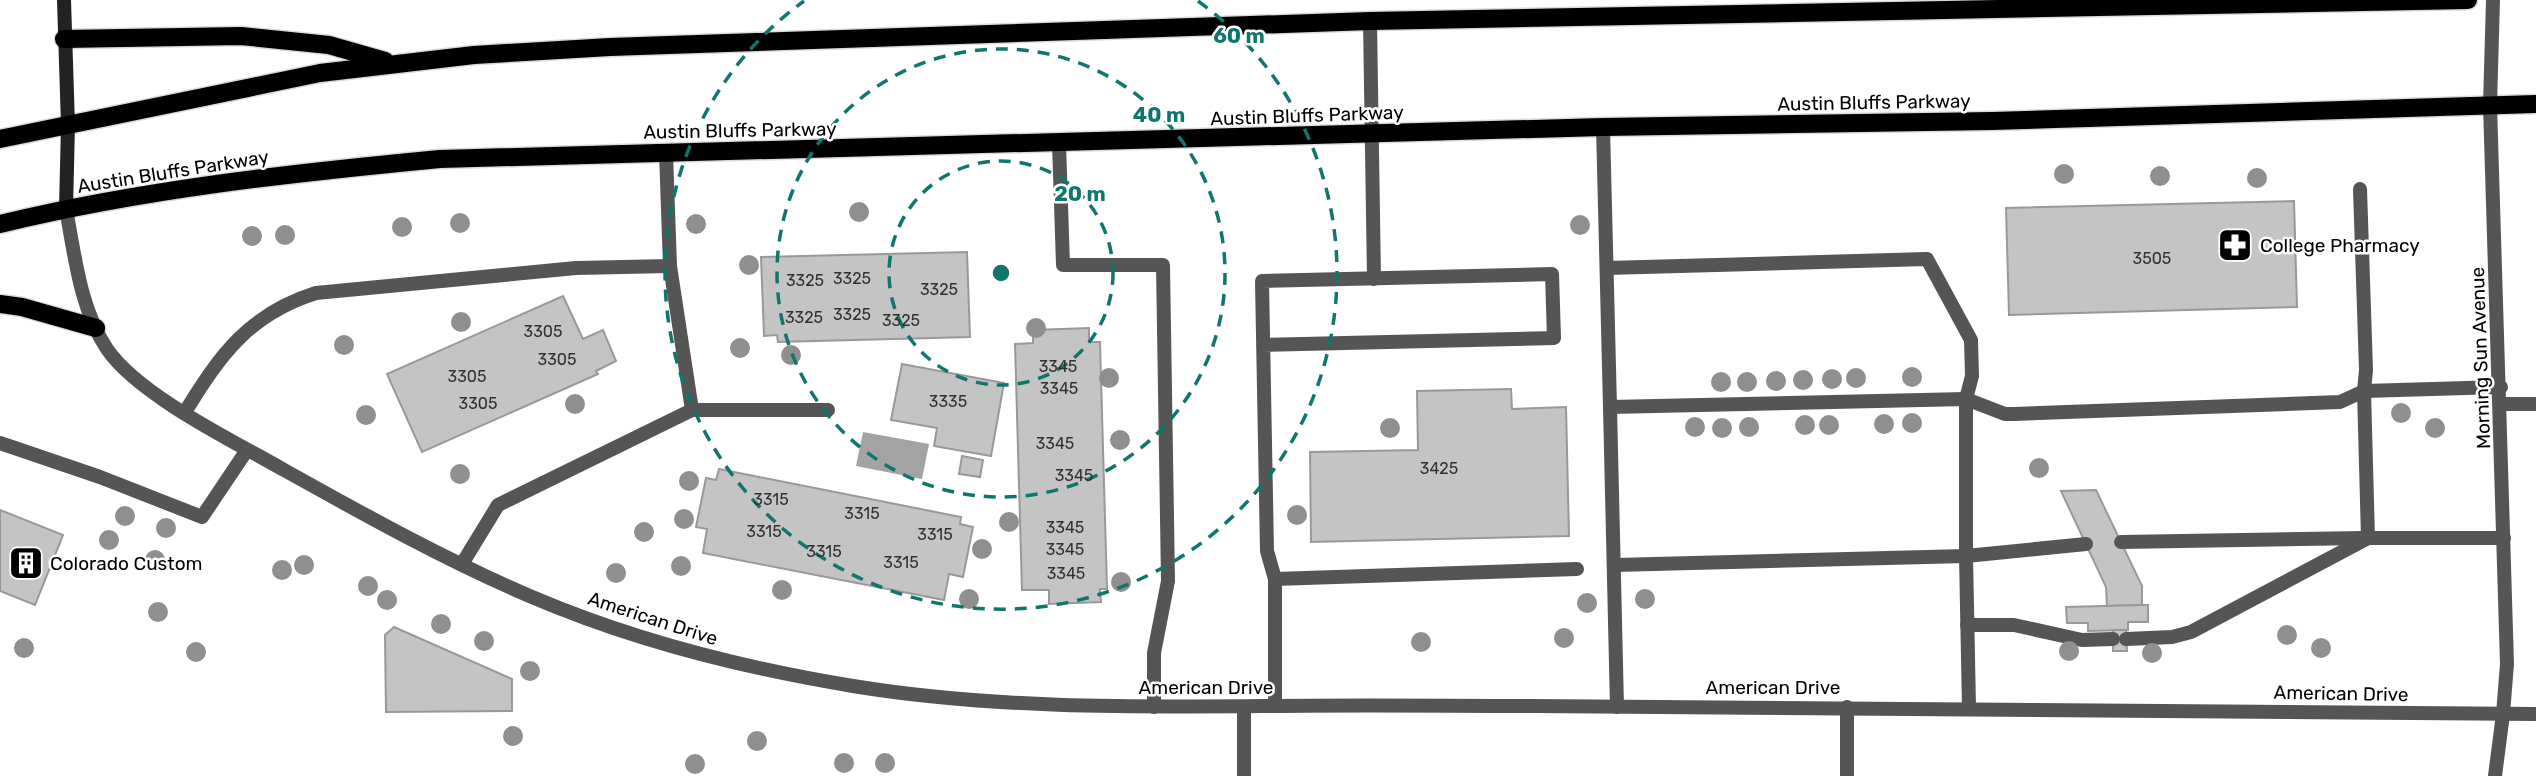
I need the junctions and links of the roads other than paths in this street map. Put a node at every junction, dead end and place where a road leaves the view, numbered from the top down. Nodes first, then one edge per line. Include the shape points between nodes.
1 (64, 0) edge
2 (2468, 0) edge
3 (2493, 0) edge
4 (2104, 4) edge
5 (1783, 7) edge
6 (1370, 21) junction
7 (64, 38) junction
8 (392, 63) junction
9 (2536, 104) edge
10 (2490, 105) junction
11 (68, 125) junction
12 (1603, 127) junction
13 (1371, 135) junction
14 (0, 139) edge
15 (1059, 143) junction
16 (666, 153) junction
17 (2360, 189) dead end
18 (66, 209) junction
19 (0, 224) edge
20 (670, 266) junction
21 (1607, 268) junction
22 (1374, 279) junction
23 (0, 304) edge
24 (96, 328) junction
25 (1263, 345) junction
26 (2501, 387) junction
27 (2364, 391) junction
28 (1966, 399) junction
29 (2501, 404) junction
30 (2536, 404) edge
31 (1610, 407) junction
32 (692, 410) junction
33 (828, 410) dead end
34 (185, 412) junction
35 (0, 443) edge
36 (247, 450) junction
37 (2368, 538) junction
38 (2504, 538) junction
39 (2121, 542) dead end
40 (2086, 544) dead end
41 (1966, 556) junction
42 (463, 564) junction
43 (1615, 565) junction
44 (1577, 569) dead end
45 (1275, 579) junction
46 (1967, 625) junction
47 (1154, 706) junction
48 (1244, 706) junction
49 (1275, 706) junction
50 (1617, 706) junction
51 (1847, 706) junction
52 (1969, 708) junction
53 (2503, 714) junction
54 (2536, 714) edge
55 (1244, 776) edge
56 (1847, 776) edge
57 (2495, 776) edge

1 - 7 street
2 - 4 main road
3 - 10 street, Morning Sun Avenue
4 - 5 main road
5 - 6 main road
6 - 8 main road via 610,47
6 - 13 street
7 - 8 main road via 241,36 328,45
7 - 11 street
8 - 11 main road via 307,75
9 - 10 main road, Austin Bluffs Parkway
10 - 12 main road, Austin Bluffs Parkway via 1992,121
10 - 26 street, Morning Sun Avenue
11 - 14 main road
11 - 18 street
12 - 13 main road, Austin Bluffs Parkway
12 - 21 street
13 - 15 main road, Austin Bluffs Parkway
13 - 22 street
15 - 16 main road, Austin Bluffs Parkway
15 - 47 street via 1063,265 1163,265 1168,580 1154,653
16 - 18 main road, Austin Bluffs Parkway via 494,156 386,164 244,180
16 - 20 street
17 - 27 street
18 - 19 main road, Austin Bluffs Parkway
18 - 24 street, American Drive via 85,302
20 - 32 street
20 - 34 street via 576,268 316,293 271,311 240,337 212,368
21 - 28 street via 1927,259 1971,340 1972,376
21 - 31 street
22 - 25 street via 1262,281
22 - 25 street via 1552,274 1554,338
23 - 24 main road
24 - 34 street, American Drive via 122,368
25 - 45 street via 1267,551
26 - 27 street
26 - 29 street, Morning Sun Avenue
27 - 28 street via 2340,402 2014,414
27 - 37 street
28 - 31 street
28 - 41 street
29 - 30 street
29 - 38 street, Morning Sun Avenue
31 - 43 street
32 - 33 street
32 - 42 street via 498,505
34 - 36 street, American Drive
35 - 36 street via 202,517
36 - 42 street, American Drive
37 - 38 street
37 - 39 street
37 - 46 street via 2191,632 2172,637 2082,639 2014,625
38 - 53 street, Morning Sun Avenue via 2507,664
40 - 41 street
41 - 43 street
41 - 46 street
42 - 47 street, American Drive via 614,628 779,673 1019,704
43 - 50 street
44 - 45 street
45 - 49 street
46 - 52 street
47 - 48 street, American Drive
48 - 49 street, American Drive
48 - 55 street
49 - 50 street, American Drive
50 - 51 street, American Drive
51 - 52 street, American Drive
51 - 56 street
52 - 53 street, American Drive
53 - 54 street, American Drive
53 - 57 street, Morning Sun Avenue

